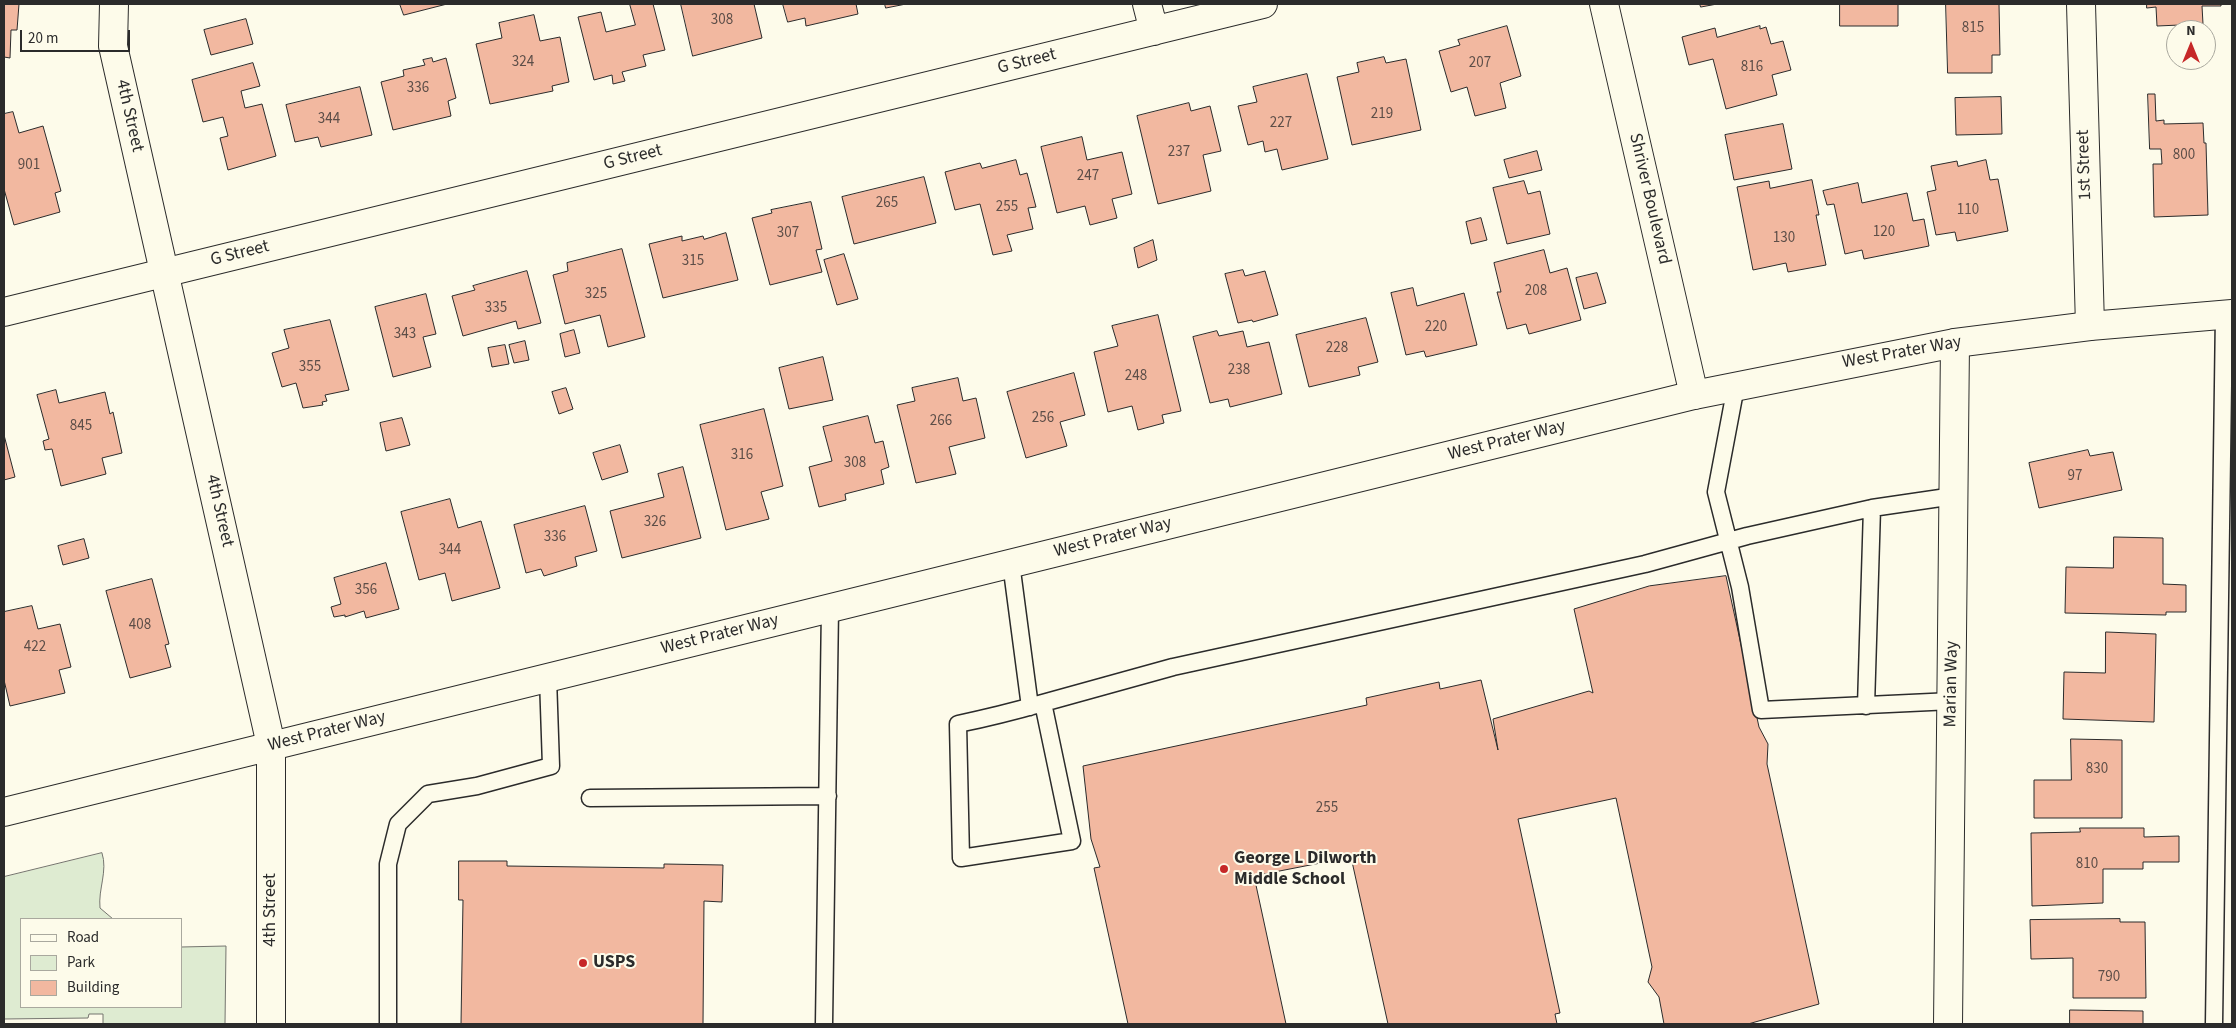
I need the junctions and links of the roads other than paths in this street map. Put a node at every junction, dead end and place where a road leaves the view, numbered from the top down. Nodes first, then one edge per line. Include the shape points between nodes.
1 (114, 4) edge
2 (1148, 4) edge
3 (1263, 4) edge
4 (1604, 4) edge
5 (2081, 4) edge
6 (1154, 31) junction
7 (164, 273) junction
8 (4, 312) edge
9 (2228, 314) edge
10 (2090, 326) junction
11 (1955, 343) junction
12 (1736, 386) junction
13 (1694, 395) junction
14 (1954, 496) junction
15 (1872, 508) junction
16 (1730, 542) junction
17 (1011, 563) junction
18 (830, 608) junction
19 (548, 678) junction
20 (1952, 701) junction
21 (1036, 705) junction
22 (1866, 706) junction
23 (271, 745) junction
24 (828, 796) junction
25 (590, 798) dead end
26 (4, 812) edge
27 (271, 1024) edge
28 (388, 1024) edge
29 (824, 1024) edge
30 (1948, 1024) edge
31 (2214, 1024) edge

1 - 7 street, 4th Street via 113,46
2 - 6 street
3 - 6 street, G Street
4 - 13 street, Shriver Boulevard
5 - 10 street, 1st Street
6 - 7 street, G Street
7 - 8 street, G Street
7 - 23 street, 4th Street
9 - 10 street, West Prater Way
9 - 31 lane
10 - 11 street, West Prater Way
11 - 12 street, West Prater Way
11 - 14 street, Marian Way
12 - 13 street, West Prater Way
12 - 16 lane via 1716,492
13 - 17 street, West Prater Way
14 - 15 lane
14 - 20 street, Marian Way
15 - 16 lane
15 - 22 lane
16 - 21 lane via 1645,564 1174,667
16 - 22 lane via 1761,710
17 - 18 street, West Prater Way
17 - 21 lane
18 - 19 street, West Prater Way
18 - 24 lane
19 - 23 street, West Prater Way
19 - 28 lane via 551,766 477,786 428,794 398,824 388,864
20 - 22 lane
20 - 30 street, Marian Way
21 - 21 lane via 958,724 961,858 1072,841
23 - 26 street, West Prater Way
23 - 27 street, 4th Street
24 - 25 lane
24 - 29 lane

